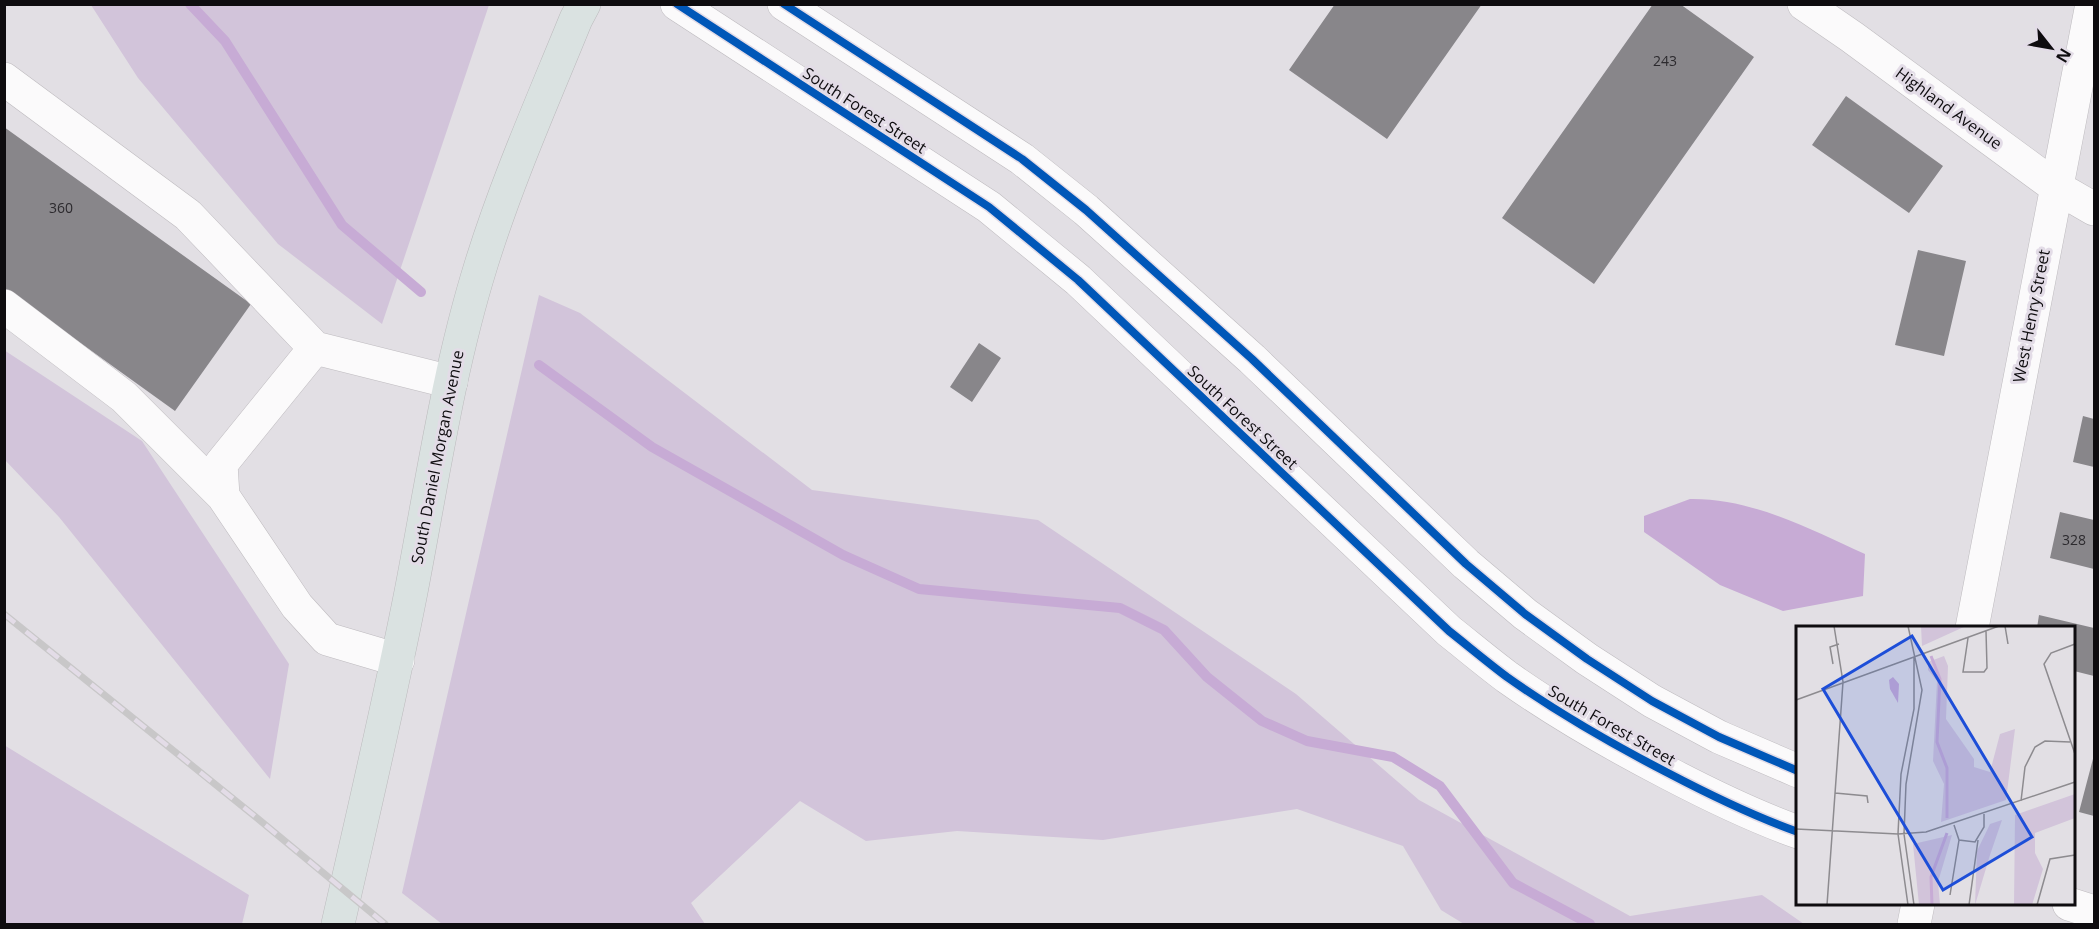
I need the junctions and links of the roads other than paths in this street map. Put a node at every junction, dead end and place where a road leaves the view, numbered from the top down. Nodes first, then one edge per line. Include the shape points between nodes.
1 (584, 4) edge
2 (677, 4) edge
3 (784, 4) edge
4 (1804, 4) edge
5 (2092, 4) edge
6 (4, 79) edge
7 (2056, 187) junction
8 (2094, 209) edge
9 (4, 306) edge
10 (315, 348) junction
11 (451, 382) junction
12 (224, 496) junction
13 (1972, 626) edge
14 (398, 660) junction
15 (1796, 771) edge
16 (1796, 832) edge
17 (1918, 905) edge
18 (2075, 905) edge
19 (2094, 912) edge
20 (338, 924) edge
21 (1914, 924) edge

1 - 11 main road, South Daniel Morgan Avenue via 489,244
2 - 16 street, South Forest Street via 989,207 1078,280 1449,631 1506,676 1632,755
3 - 15 street via 1022,159 1086,210 1252,359 1466,564 1525,614 1652,701 1719,737
4 - 7 street, Highland Avenue
5 - 7 street, West Henry Street
6 - 10 street via 188,215
7 - 8 street, Highland Avenue
7 - 13 street, West Henry Street
9 - 12 street via 124,397
10 - 11 street
10 - 12 street via 221,464
11 - 14 main road, South Daniel Morgan Avenue
12 - 14 street via 297,606 327,639
14 - 20 main road, South Daniel Morgan Avenue
17 - 21 street
18 - 19 street

